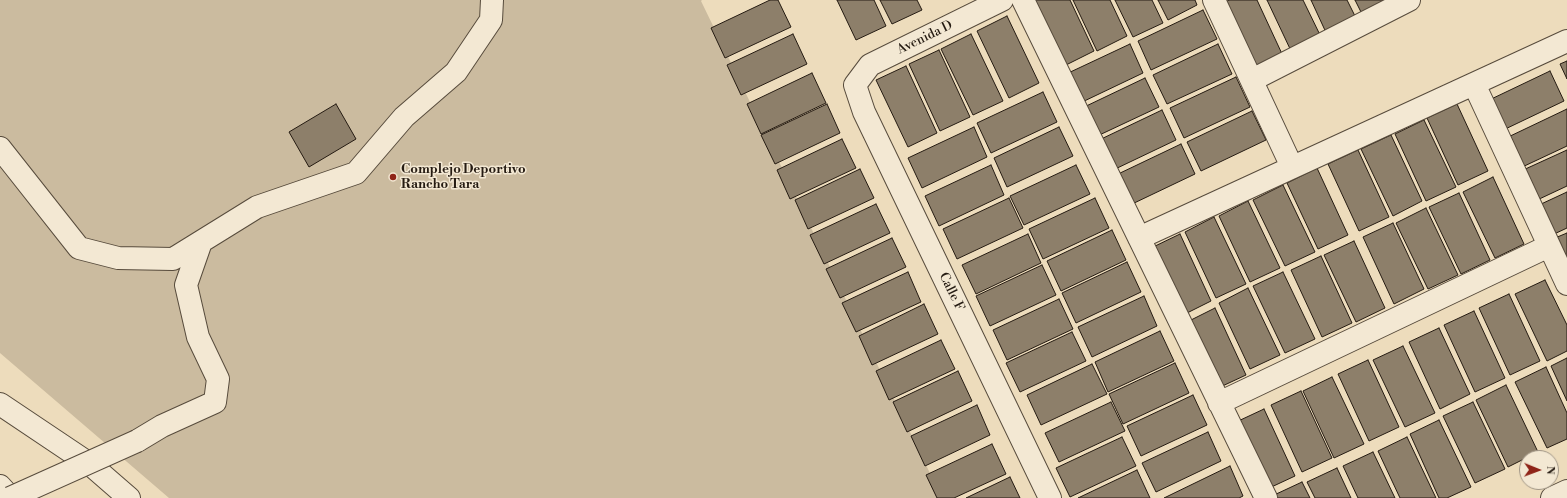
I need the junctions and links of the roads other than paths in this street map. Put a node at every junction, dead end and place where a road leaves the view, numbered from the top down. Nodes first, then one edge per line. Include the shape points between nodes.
1 (492, 0) edge
2 (1002, 0) edge
3 (1023, 0) edge
4 (1214, 0) edge
5 (1409, 0) edge
6 (1567, 41) edge
7 (1252, 80) junction
8 (1474, 84) junction
9 (856, 85) joint
10 (0, 148) edge
11 (1292, 167) junction
12 (1139, 238) junction
13 (201, 242) junction
14 (1549, 246) junction
15 (1567, 284) edge
16 (1219, 403) junction
17 (0, 404) edge
18 (0, 486) edge
19 (1567, 491) edge
20 (10, 498) edge
21 (129, 498) edge
22 (1050, 498) edge
23 (1266, 498) edge
24 (1552, 498) edge

1 - 13 street via 491,20 456,72 404,117 356,173 257,207
2 - 9 street, Avenida D via 870,65
3 - 12 street
4 - 7 street
5 - 7 street
6 - 8 street
7 - 11 street
8 - 11 street
8 - 14 street
9 - 22 street, Calle F via 864,112
10 - 13 street via 79,248 118,258 172,259
11 - 12 street
12 - 16 street
13 - 20 street, bridge via 186,285 198,337 218,379 215,402 162,426 137,441
14 - 15 street
14 - 16 street
16 - 23 street
17 - 21 street via 91,465
18 - 20 street
19 - 24 street

